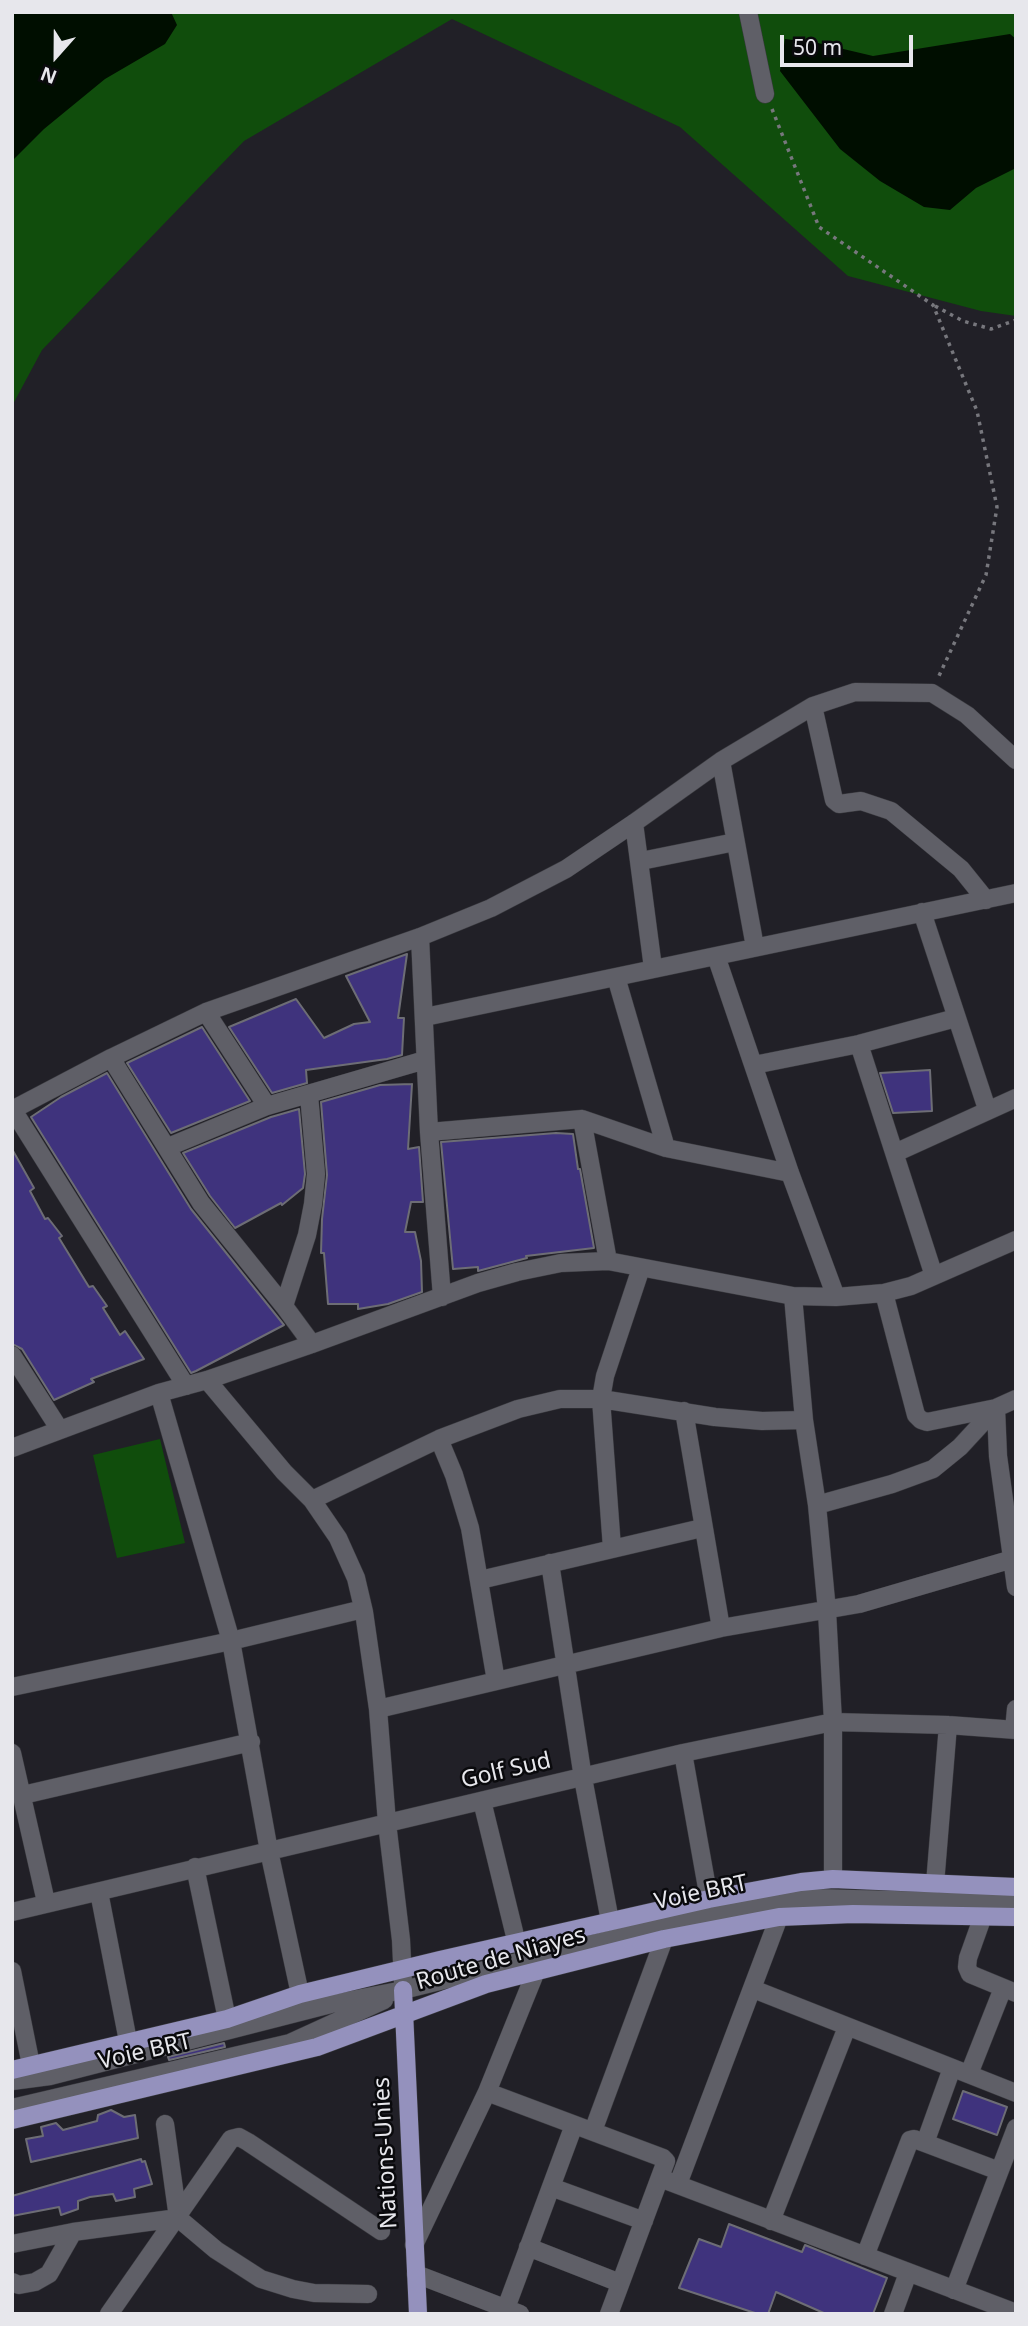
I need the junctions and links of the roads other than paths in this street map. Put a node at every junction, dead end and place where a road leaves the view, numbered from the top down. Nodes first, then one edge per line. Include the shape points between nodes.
1 (748, 12) edge
2 (765, 94) road end
3 (813, 706) junction
4 (1016, 760) edge
5 (722, 761) junction
6 (634, 823) junction
7 (735, 842) junction
8 (641, 861) junction
9 (1016, 893) edge
10 (986, 900) junction
11 (922, 912) junction
12 (420, 937) junction
13 (755, 947) junction
14 (716, 956) junction
15 (653, 968) junction
16 (616, 977) junction
17 (206, 1012) junction
18 (425, 1017) junction
19 (956, 1018) junction
20 (859, 1044) junction
21 (111, 1058) junction
22 (425, 1060) junction
23 (754, 1065) junction
24 (309, 1095) junction
25 (1016, 1098) edge
26 (267, 1106) junction
27 (13, 1110) edge
28 (987, 1110) junction
29 (582, 1119) junction
30 (429, 1132) junction
31 (168, 1147) junction
32 (666, 1148) junction
33 (895, 1153) junction
34 (790, 1173) junction
35 (1016, 1240) edge
36 (608, 1261) junction
37 (641, 1268) junction
38 (934, 1276) junction
39 (884, 1293) junction
40 (793, 1296) junction
41 (442, 1297) junction
42 (836, 1297) junction
43 (284, 1306) junction
44 (312, 1344) junction
45 (12, 1354) edge
46 (207, 1380) junction
47 (186, 1386) junction
48 (159, 1393) junction
49 (601, 1399) junction
50 (1016, 1399) edge
51 (996, 1408) junction
52 (684, 1411) junction
53 (804, 1420) junction
54 (60, 1430) junction
55 (439, 1439) junction
56 (12, 1448) edge
57 (312, 1500) junction
58 (817, 1505) junction
59 (702, 1528) junction
60 (612, 1548) junction
61 (1013, 1558) edge
62 (550, 1563) junction
63 (480, 1580) junction
64 (1016, 1587) edge
65 (363, 1609) junction
66 (827, 1611) junction
67 (721, 1628) junction
68 (231, 1641) junction
69 (566, 1666) junction
70 (496, 1681) junction
71 (12, 1687) edge
72 (378, 1709) junction
73 (1016, 1709) edge
74 (833, 1722) junction
75 (948, 1725) junction
76 (1015, 1730) edge
77 (251, 1742) junction
78 (12, 1753) edge
79 (683, 1753) junction
80 (583, 1778) junction
81 (23, 1795) junction
82 (482, 1801) junction
83 (387, 1823) junction
84 (269, 1851) junction
85 (195, 1867) junction
86 (833, 1879) junction
87 (935, 1884) junction
88 (1016, 1886) edge
89 (99, 1892) junction
90 (709, 1899) junction
91 (46, 1902) junction
92 (1016, 1903) edge
93 (12, 1912) edge
94 (983, 1916) junction
95 (779, 1917) junction
96 (1016, 1917) edge
97 (610, 1921) junction
98 (664, 1939) junction
99 (517, 1944) junction
100 (402, 1969) junction
101 (12, 1971) edge
102 (536, 1972) junction
103 (753, 1989) junction
104 (403, 1990) junction
105 (1009, 1991) edge
106 (300, 1994) junction
107 (404, 2013) junction
108 (227, 2019) junction
109 (847, 2027) junction
110 (128, 2041) junction
111 (31, 2065) junction
112 (12, 2070) edge
113 (961, 2071) junction
114 (12, 2081) edge
115 (487, 2092) junction
116 (1016, 2093) edge
117 (12, 2108) edge
118 (12, 2120) edge
119 (165, 2124) dead end
120 (574, 2125) junction
121 (1016, 2128) edge
122 (593, 2132) junction
123 (925, 2143) junction
124 (999, 2171) junction
125 (660, 2178) junction
126 (678, 2184) junction
127 (551, 2187) junction
128 (178, 2218) junction
129 (644, 2221) junction
130 (771, 2221) junction
131 (381, 2231) dead end
132 (73, 2232) junction
133 (12, 2244) edge
134 (414, 2245) junction
135 (528, 2247) junction
136 (864, 2256) junction
137 (908, 2273) junction
138 (416, 2274) junction
139 (12, 2282) edge
140 (620, 2283) junction
141 (954, 2290) junction
142 (368, 2294) dead end
143 (116, 2311) edge
144 (513, 2311) edge
145 (1004, 2311) edge
146 (418, 2314) edge
147 (608, 2314) edge
148 (893, 2314) edge

1 - 2 street
3 - 4 street via 855,692 932,693 967,715
3 - 5 street
3 - 10 street via 834,800 839,804 860,801 891,811 961,869
5 - 6 street
5 - 7 street
6 - 8 street
6 - 12 street via 566,869 491,908
7 - 8 street
7 - 13 street
8 - 15 street
9 - 10 street
10 - 11 street
11 - 13 street
11 - 19 street
12 - 17 street
12 - 18 street
13 - 14 street
14 - 15 street
14 - 23 street
15 - 16 street
16 - 18 street
16 - 32 street
17 - 21 street
17 - 26 street
18 - 22 street
19 - 20 street
19 - 28 street
20 - 23 street
20 - 33 street
21 - 27 street
21 - 31 street
22 - 24 street
22 - 30 street
23 - 34 street
24 - 26 street
24 - 43 street via 316,1174 313,1204
25 - 28 street
26 - 31 street
27 - 47 street
28 - 33 street
29 - 30 street
29 - 32 street
29 - 36 street
30 - 41 street
31 - 43 street via 201,1203
32 - 34 street
33 - 38 street
34 - 42 street
35 - 38 street
36 - 37 street
36 - 41 street via 561,1263 517,1272
37 - 40 street
37 - 49 street
38 - 39 street
39 - 42 street
39 - 51 street via 920,1420
40 - 42 street
40 - 53 street
41 - 44 street
43 - 44 street
44 - 46 street
45 - 54 street
46 - 47 street
46 - 57 street
47 - 48 street
48 - 54 street
48 - 68 street
49 - 52 street
49 - 55 street via 560,1399 518,1409
49 - 60 street
50 - 51 street
51 - 58 street via 933,1469
51 - 61 street
52 - 53 street via 762,1421
52 - 59 street
53 - 58 street
54 - 56 street
55 - 57 street
55 - 63 street via 470,1528
57 - 65 street via 338,1538 356,1578
58 - 66 street
59 - 60 street
59 - 67 street
60 - 62 street
61 - 64 street
61 - 66 street
62 - 63 street
62 - 69 street
63 - 70 street
65 - 68 street
65 - 72 street
66 - 67 street
66 - 74 street
67 - 69 street
68 - 71 street
68 - 77 street
69 - 70 street
69 - 80 street
70 - 72 street
72 - 83 street
73 - 76 street
74 - 75 street, Golf Sud
74 - 79 street, Golf Sud
74 - 86 street
75 - 76 street, Golf Sud
75 - 87 street
77 - 81 street
77 - 84 street
78 - 81 street
79 - 80 street, Golf Sud
79 - 90 street
80 - 82 street, Golf Sud
80 - 97 street
81 - 91 street
82 - 83 street, Golf Sud
82 - 99 street
83 - 84 street, Golf Sud
83 - 100 street
84 - 85 street, Golf Sud
84 - 106 street
85 - 89 street, Golf Sud
85 - 108 street
86 - 87 main road, Route de Niayes
86 - 90 main road, Route de Niayes
87 - 88 main road, Route de Niayes
89 - 91 street, Golf Sud
89 - 110 street
90 - 97 main road, Route de Niayes
91 - 93 street, Golf Sud
92 - 104 street, Voie BRT via 812,1898 743,1907
94 - 95 main road, Route de Niayes
94 - 96 main road, Route de Niayes
94 - 105 street via 967,1967 970,1974
95 - 98 main road, Route de Niayes
95 - 103 street
97 - 99 main road, Route de Niayes
98 - 102 main road, Route de Niayes
98 - 122 street
99 - 100 main road, Route de Niayes
100 - 104 street
100 - 106 main road, Route de Niayes
101 - 111 street
102 - 107 main road, Route de Niayes
102 - 115 street
103 - 109 street
103 - 126 street
104 - 107 main road, Nations-Unies
104 - 114 street, Voie BRT via 50,2076
104 - 117 street, Voie BRT via 290,2043
105 - 113 street
106 - 108 main road, Route de Niayes
107 - 118 main road, Route de Niayes via 317,2048
107 - 134 main road, Nations-Unies
108 - 110 main road, Route de Niayes
109 - 113 street
109 - 130 street
110 - 111 main road, Route de Niayes
111 - 112 main road, Route de Niayes
113 - 116 street
113 - 123 street
115 - 120 street
115 - 134 street
119 - 128 street
120 - 122 street
120 - 127 street
121 - 124 street
122 - 125 street via 663,2158
123 - 124 street
123 - 136 street via 914,2139 907,2144
124 - 141 street
125 - 126 street
125 - 129 street
126 - 130 street
127 - 129 street
127 - 135 street
128 - 131 street via 231,2139 239,2137
128 - 132 street
128 - 142 street via 261,2279 314,2293
128 - 143 street
129 - 140 street
130 - 136 street
132 - 133 street
132 - 139 street via 49,2274 36,2282
134 - 138 main road, Nations-Unies
135 - 140 street
135 - 144 street
136 - 137 street
137 - 141 street
137 - 148 street
138 - 144 street
138 - 146 main road, Nations-Unies
140 - 147 street
141 - 145 street

